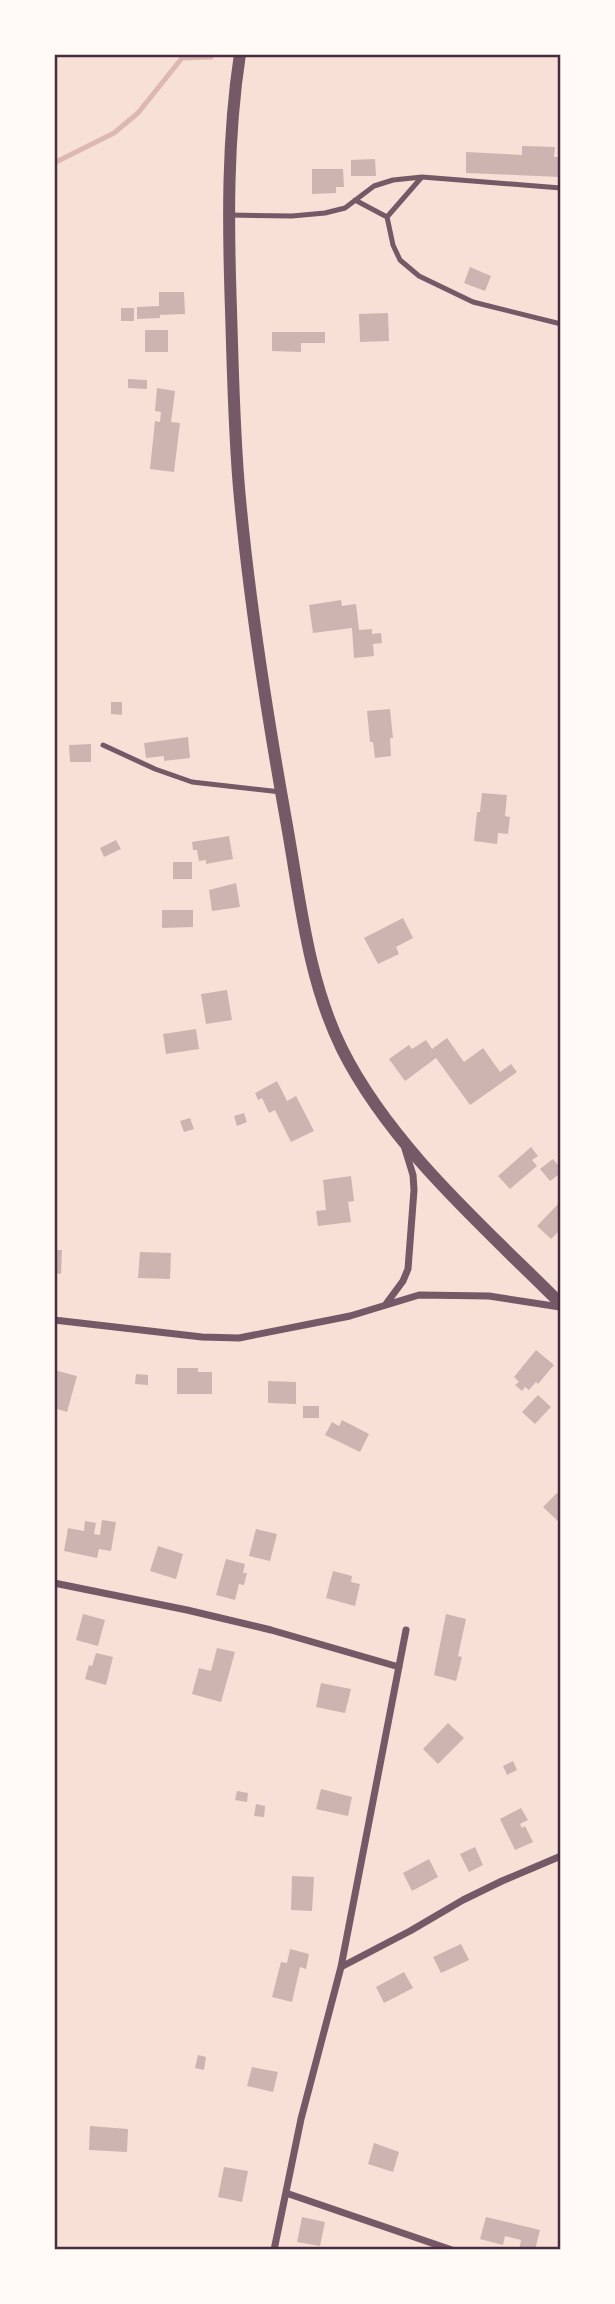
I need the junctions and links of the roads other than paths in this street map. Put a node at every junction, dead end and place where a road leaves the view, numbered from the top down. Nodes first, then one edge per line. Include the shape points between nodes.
1 (240, 54) edge
2 (422, 177) junction
3 (561, 188) edge
4 (355, 200) junction
5 (229, 215) junction
6 (387, 217) junction
7 (561, 324) edge
8 (103, 746) dead end
9 (281, 792) junction
10 (403, 1140) junction
11 (386, 1304) junction
12 (561, 1306) edge
13 (54, 1320) edge
14 (54, 1583) edge
15 (406, 1630) dead end
16 (399, 1667) junction
17 (561, 1856) edge
18 (341, 1967) junction
19 (286, 2193) junction
20 (274, 2250) edge
21 (452, 2250) edge

1 - 5 street via 232,117
2 - 3 lane
2 - 4 lane via 374,186
2 - 6 lane
4 - 5 lane via 325,213
4 - 6 lane
5 - 9 street via 240,496
6 - 7 lane via 400,260 419,276 472,302
8 - 9 lane via 192,782
9 - 10 street via 320,991 341,1047 363,1087
10 - 11 street via 414,1190 408,1269
10 - 12 street
11 - 12 street via 435,1294
11 - 13 street via 350,1316 239,1338 202,1338
14 - 16 street via 271,1630
15 - 16 street
16 - 18 street
17 - 18 street via 463,1900
18 - 19 street via 300,2119
19 - 20 street
19 - 21 street

